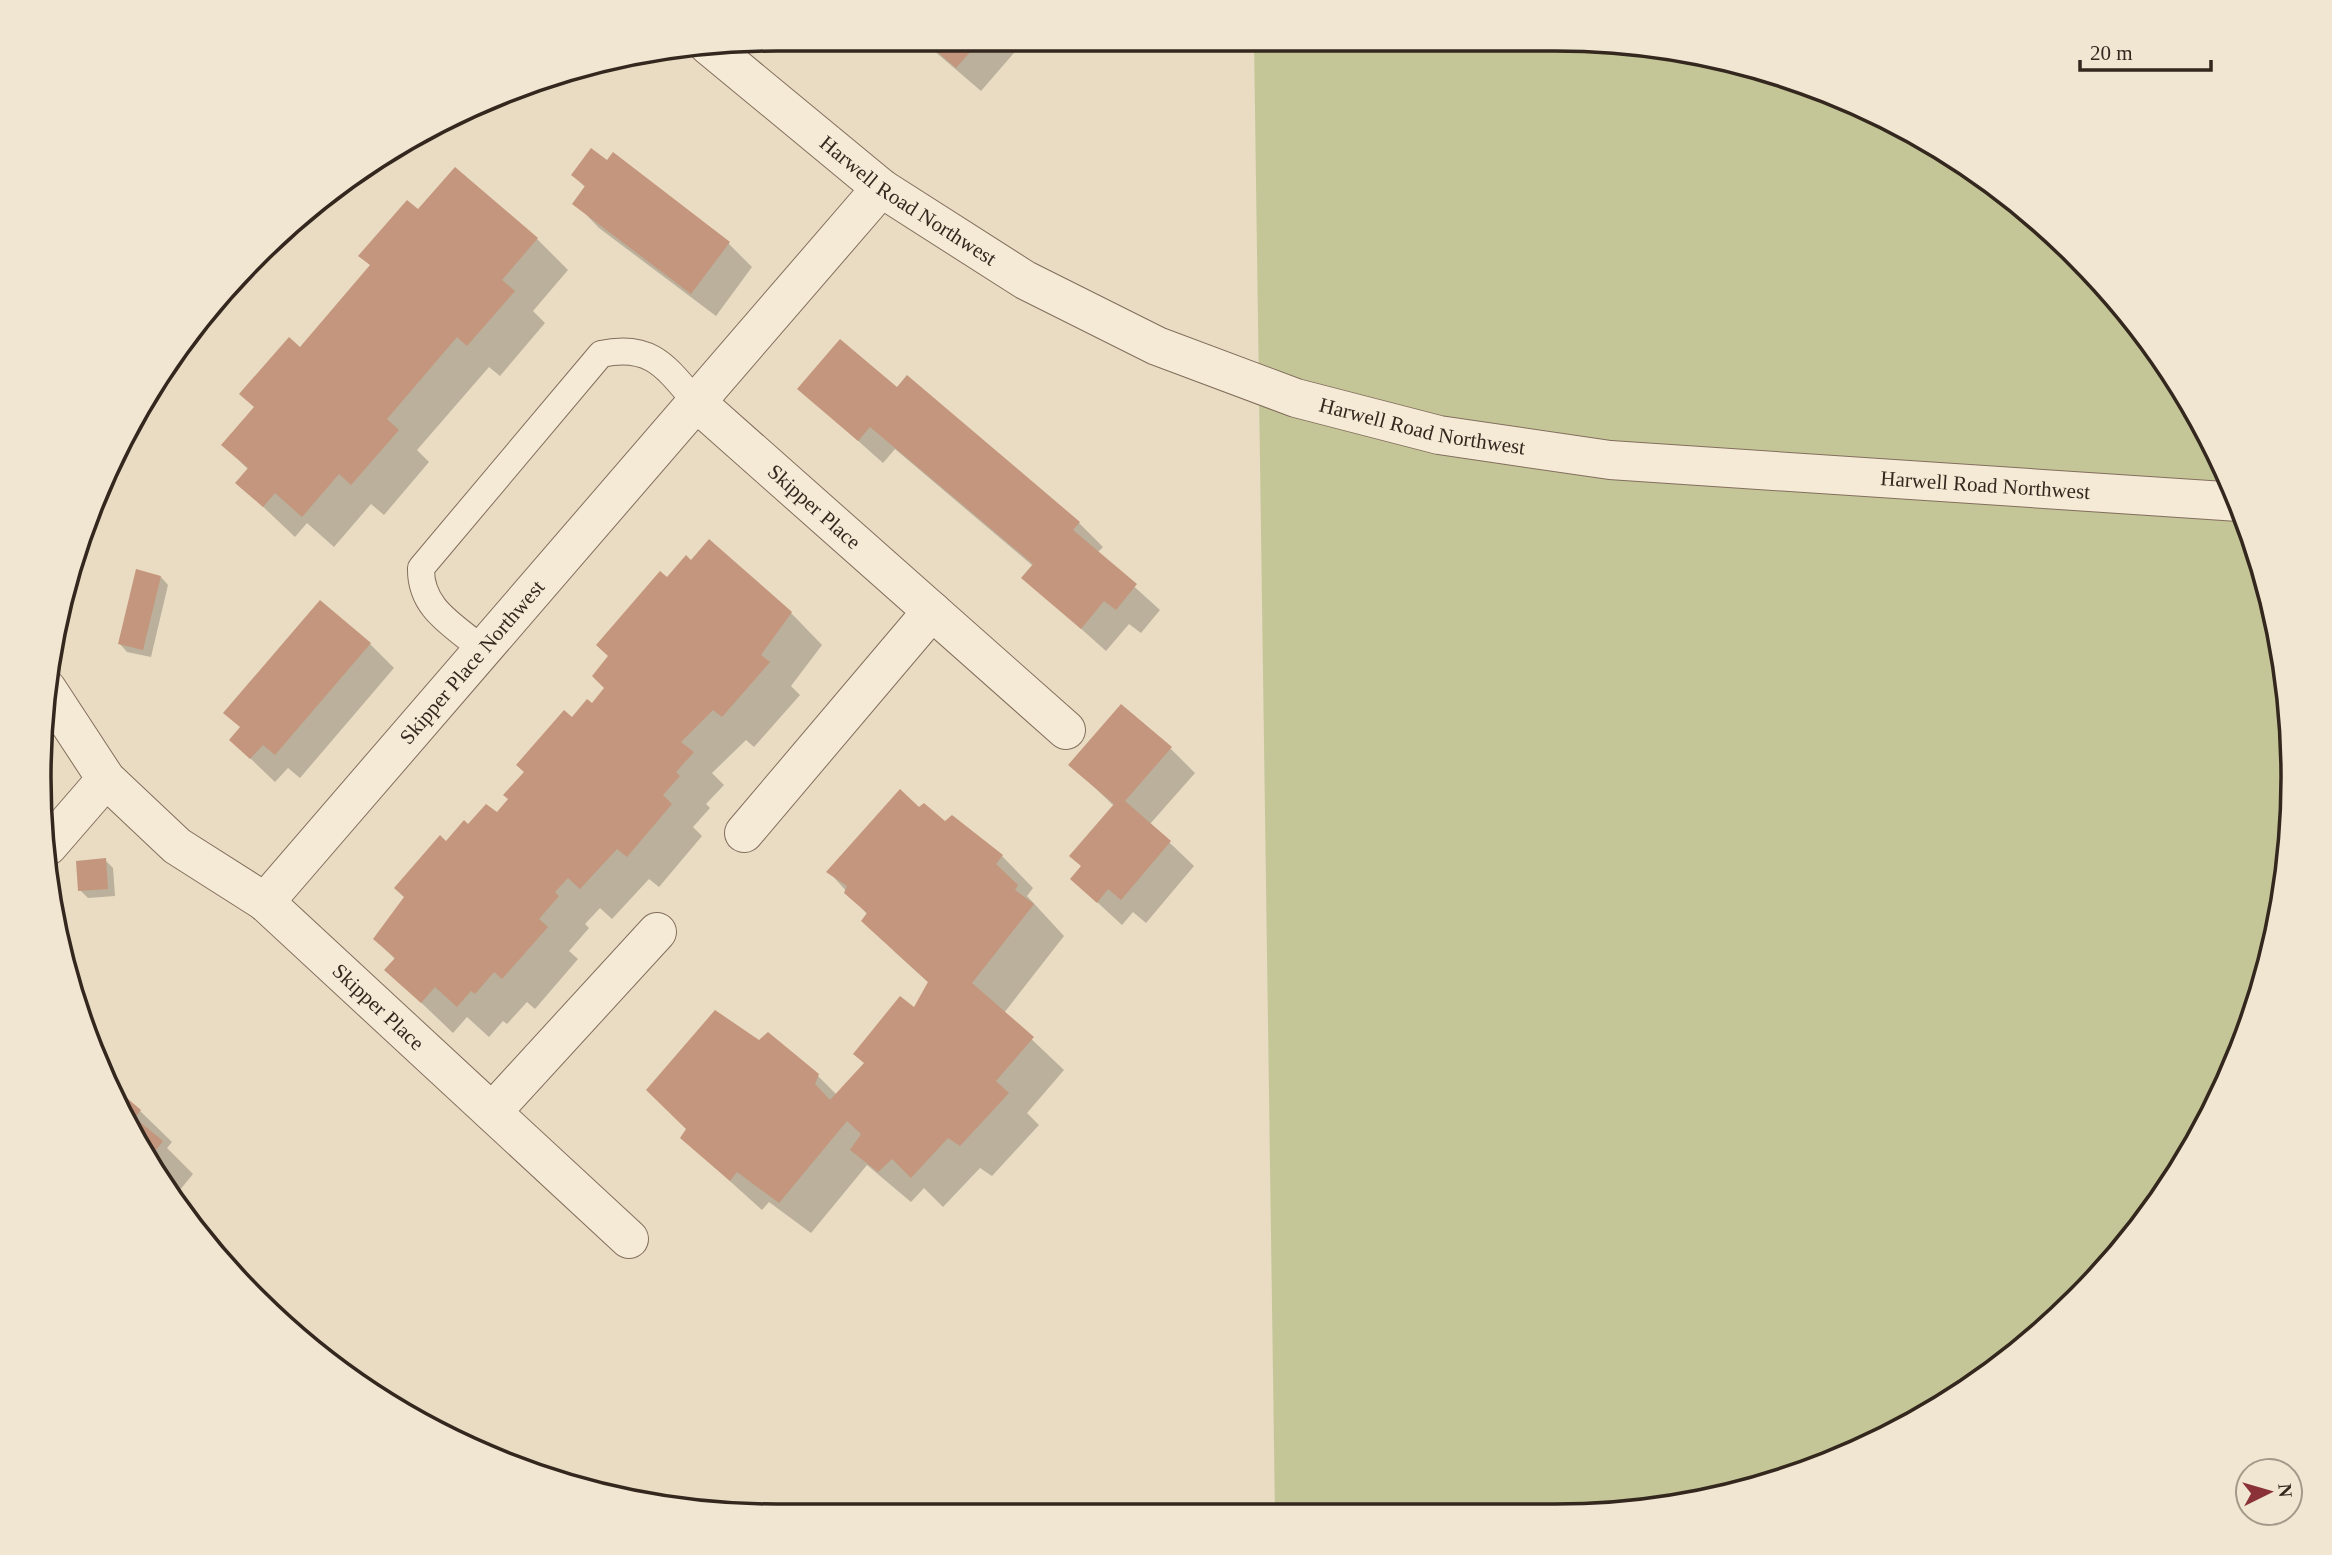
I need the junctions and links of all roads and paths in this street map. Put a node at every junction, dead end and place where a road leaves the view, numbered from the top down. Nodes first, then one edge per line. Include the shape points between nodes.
1 (718, 53) edge
2 (881, 188) junction
3 (696, 402) junction
4 (2227, 501) edge
5 (932, 611) junction
6 (483, 650) junction
7 (55, 701) edge
8 (1066, 730) dead end
9 (106, 779) junction
10 (744, 833) dead end
11 (54, 840) edge
12 (265, 902) junction
13 (657, 932) dead end
14 (492, 1112) junction
15 (629, 1239) dead end

1 - 2 street, Harwell Road Northwest
2 - 3 street, Skipper Place Northwest
2 - 4 street, Harwell Road Northwest via 1025,280 1157,346 1296,398 1439,435 1610,460
3 - 5 street, Skipper Place
3 - 6 street, Skipper Place Northwest
3 - 6 lane via 663,365 643,352 622,349 601,354 421,568 420,587 431,606
5 - 8 street, Skipper Place
5 - 10 street
6 - 12 street, Skipper Place Northwest
7 - 9 street
9 - 11 street
9 - 12 street via 177,846
12 - 14 street, Skipper Place
13 - 14 street
14 - 15 street, Skipper Place

